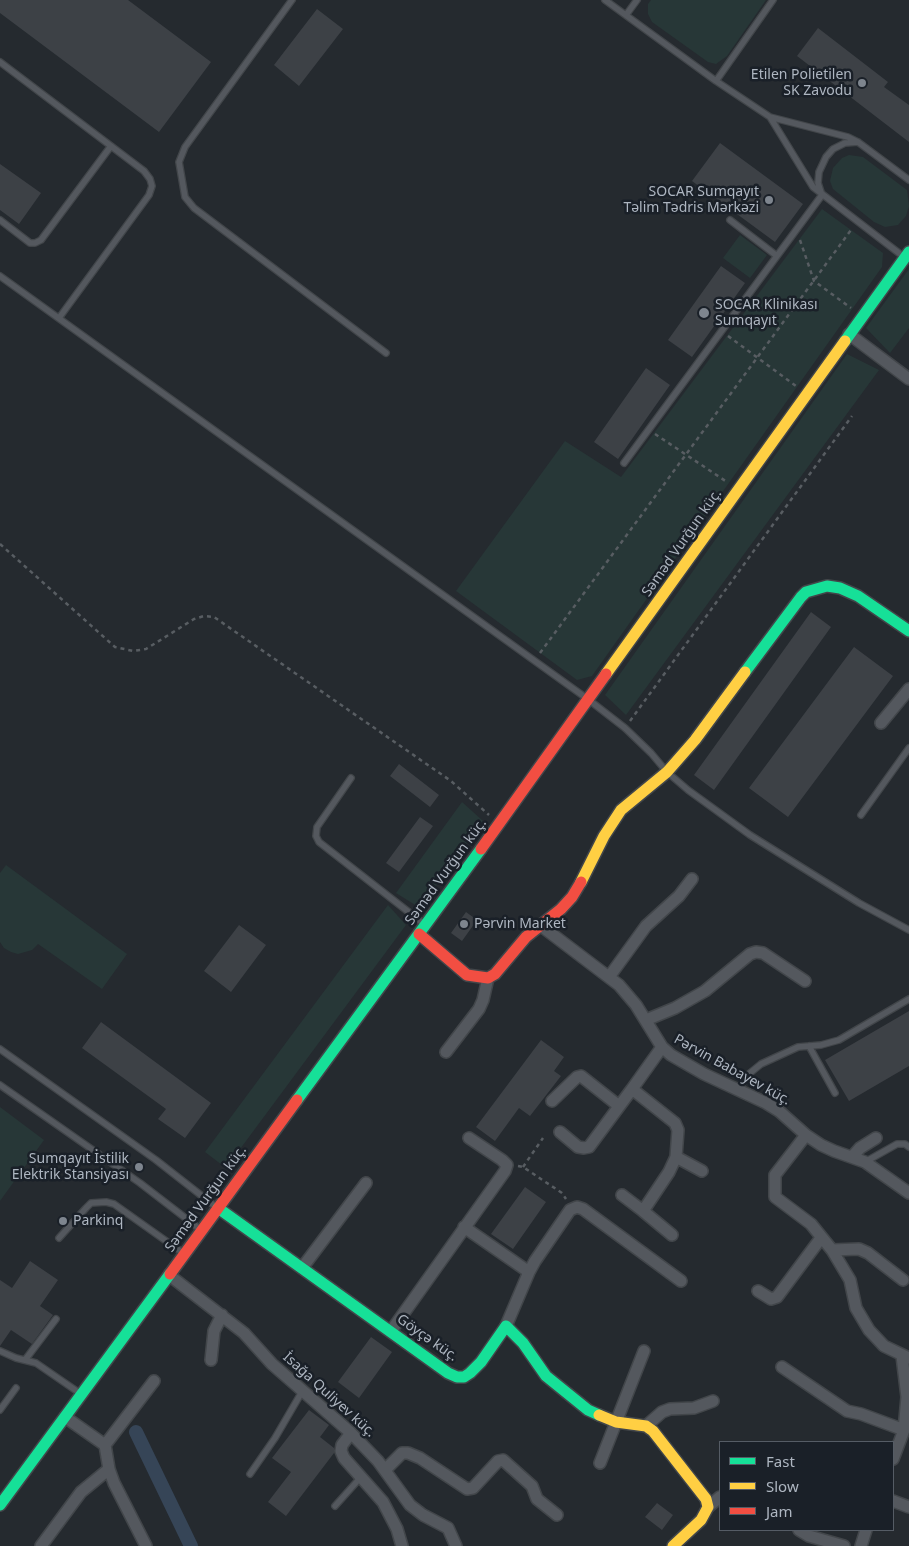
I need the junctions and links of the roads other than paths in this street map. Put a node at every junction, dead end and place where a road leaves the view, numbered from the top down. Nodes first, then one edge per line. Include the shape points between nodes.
1 (292, 0) edge
2 (605, 0) edge
3 (637, 0) edge
4 (773, 0) edge
5 (626, 15) junction
6 (0, 62) edge
7 (716, 81) junction
8 (770, 116) junction
9 (858, 142) junction
10 (110, 146) junction
11 (909, 180) edge
12 (822, 195) junction
13 (0, 220) edge
14 (730, 220) dead end
15 (907, 255) edge
16 (777, 256) junction
17 (0, 276) edge
18 (59, 318) junction
19 (849, 334) junction
20 (386, 353) dead end
21 (909, 379) edge
22 (624, 463) dead end
23 (909, 631) edge
24 (909, 688) edge
25 (589, 700) junction
26 (881, 723) dead end
27 (909, 748) edge
28 (667, 772) junction
29 (351, 778) dead end
30 (861, 815) dead end
31 (692, 879) dead end
32 (540, 925) junction
33 (422, 930) junction
34 (909, 930) edge
35 (609, 977) junction
36 (488, 978) junction
37 (805, 981) dead end
38 (909, 999) edge
39 (646, 1020) junction
40 (809, 1046) junction
41 (662, 1048) junction
42 (0, 1049) edge
43 (446, 1052) dead end
44 (0, 1085) edge
45 (632, 1088) junction
46 (738, 1090) junction
47 (835, 1093) dead end
48 (552, 1101) dead end
49 (619, 1106) junction
50 (560, 1132) dead end
51 (806, 1134) junction
52 (468, 1138) dead end
53 (876, 1138) dead end
54 (909, 1147) edge
55 (676, 1157) junction
56 (852, 1157) junction
57 (865, 1162) junction
58 (702, 1171) dead end
59 (366, 1183) dead end
60 (909, 1193) edge
61 (622, 1195) dead end
62 (218, 1208) junction
63 (643, 1211) junction
64 (464, 1228) junction
65 (201, 1231) junction
66 (672, 1235) dead end
67 (59, 1238) dead end
68 (821, 1238) junction
69 (832, 1250) junction
70 (184, 1254) junction
71 (302, 1268) junction
72 (529, 1272) junction
73 (169, 1275) junction
74 (903, 1280) dead end
75 (681, 1281) dead end
76 (758, 1291) dead end
77 (222, 1316) junction
78 (56, 1319) dead end
79 (506, 1326) junction
80 (391, 1331) junction
81 (0, 1351) edge
82 (644, 1351) dead end
83 (906, 1357) edge
84 (26, 1360) junction
85 (211, 1360) dead end
86 (782, 1367) dead end
87 (154, 1381) dead end
88 (16, 1388) dead end
89 (303, 1390) junction
90 (81, 1394) junction
91 (713, 1401) dead end
92 (0, 1410) edge
93 (65, 1417) junction
94 (616, 1422) junction
95 (646, 1426) junction
96 (904, 1430) junction
97 (351, 1433) junction
98 (105, 1446) junction
99 (894, 1456) edge
100 (600, 1463) dead end
101 (109, 1469) junction
102 (385, 1470) junction
103 (250, 1474) dead end
104 (361, 1477) junction
105 (719, 1498) edge
106 (894, 1501) edge
107 (0, 1505) edge
108 (335, 1506) dead end
109 (708, 1507) junction
110 (909, 1507) edge
111 (557, 1515) dead end
112 (801, 1531) edge
113 (866, 1531) edge
114 (41, 1546) edge
115 (146, 1546) edge
116 (402, 1546) edge
117 (456, 1546) edge
118 (673, 1546) edge
119 (844, 1546) edge
120 (861, 1546) edge

1 - 20 lane via 185,148 179,162 185,197 194,208
2 - 5 lane
3 - 5 lane
4 - 7 lane
5 - 7 lane
6 - 10 lane
7 - 8 lane
8 - 9 lane
8 - 12 lane via 808,180
9 - 11 lane
9 - 12 lane via 845,142 826,157 819,172
10 - 13 lane via 41,240 30,243
10 - 18 lane via 144,171 152,186 149,195
12 - 15 lane
12 - 16 lane
14 - 16 lane
15 - 19 main road, Səməd Vurğun küç.
16 - 22 lane
17 - 18 lane
18 - 25 lane
19 - 21 street
19 - 25 main road, Səməd Vurğun küç.
23 - 28 main road via 858,596 840,588 827,586 806,592 695,740
24 - 26 street
25 - 28 lane via 625,728
25 - 33 main road, Səməd Vurğun küç.
27 - 30 lane
28 - 32 main road via 621,810 572,897
28 - 34 lane via 750,835
29 - 33 lane via 317,827 316,836
31 - 35 street via 680,896 646,926
32 - 35 street, Pərvin Babayev küç.
32 - 36 main road via 496,974
33 - 36 main road via 467,975
33 - 62 main road, Səməd Vurğun küç.
35 - 39 street, Pərvin Babayev küç.
36 - 43 street via 478,1009
37 - 39 street via 763,953 756,952 705,991
38 - 40 lane via 839,1040
39 - 41 street, Pərvin Babayev küç.
40 - 46 lane via 761,1064
40 - 47 lane
41 - 45 street
41 - 46 street, Pərvin Babayev küç.
42 - 62 lane
44 - 65 lane via 140,1183
45 - 49 street
45 - 55 street via 675,1123 678,1130
46 - 51 street, Pərvin Babayev küç. via 779,1111
48 - 49 street via 581,1076
49 - 50 street via 589,1146 578,1146
51 - 56 street, Pərvin Babayev küç. via 834,1151
51 - 68 street via 775,1175 775,1197 811,1224
52 - 64 street via 507,1166
53 - 56 street
54 - 57 lane via 897,1144
55 - 58 street
55 - 63 street
56 - 57 street, Pərvin Babayev küç.
57 - 60 street, Pərvin Babayev küç.
59 - 71 street
61 - 63 street
62 - 65 main road, Səməd Vurğun küç.
62 - 71 main road, Göyçə küç.
63 - 66 street
64 - 72 street
64 - 80 street
65 - 70 main road, Səməd Vurğun küç.
67 - 70 lane via 92,1203 106,1202 114,1204
68 - 69 street
68 - 76 street via 777,1297 771,1299
69 - 74 street via 859,1249
69 - 83 street via 850,1280 856,1308 869,1330 884,1346
70 - 73 main road, Səməd Vurğun küç.
71 - 80 main road, Göyçə küç.
72 - 75 street via 570,1210 576,1207
72 - 79 street
73 - 77 street, İsağa Quliyev küç.
73 - 90 main road, Səməd Vurğun küç.
77 - 85 street via 214,1331
77 - 89 street, İsağa Quliyev küç.
78 - 84 lane
79 - 80 main road, Göyçə küç. via 482,1362 464,1377 448,1373
79 - 94 main road via 523,1343 546,1376 588,1410
81 - 84 lane
82 - 94 street
83 - 96 street
84 - 90 lane
86 - 96 street via 847,1411
87 - 98 street
88 - 92 lane
89 - 97 street, İsağa Quliyev küç.
89 - 103 lane via 276,1438
90 - 93 main road, Səməd Vurğun küç.
91 - 95 street via 694,1408 670,1409
93 - 98 street
93 - 107 main road, Səməd Vurğun küç.
94 - 95 main road
94 - 100 street
95 - 109 main road via 706,1499
96 - 99 street
97 - 102 street, İsağa Quliyev küç.
97 - 104 street via 341,1451
98 - 101 street
101 - 114 street via 82,1492
101 - 115 street
102 - 111 street via 402,1453 408,1453 467,1489 473,1488 498,1461 503,1460 532,1486 537,1499
102 - 117 street, İsağa Quliyev küç. via 410,1505 448,1528
104 - 108 lane
104 - 116 street via 383,1502
105 - 109 street
106 - 110 street
109 - 118 main road via 701,1520
112 - 119 street
113 - 120 street

